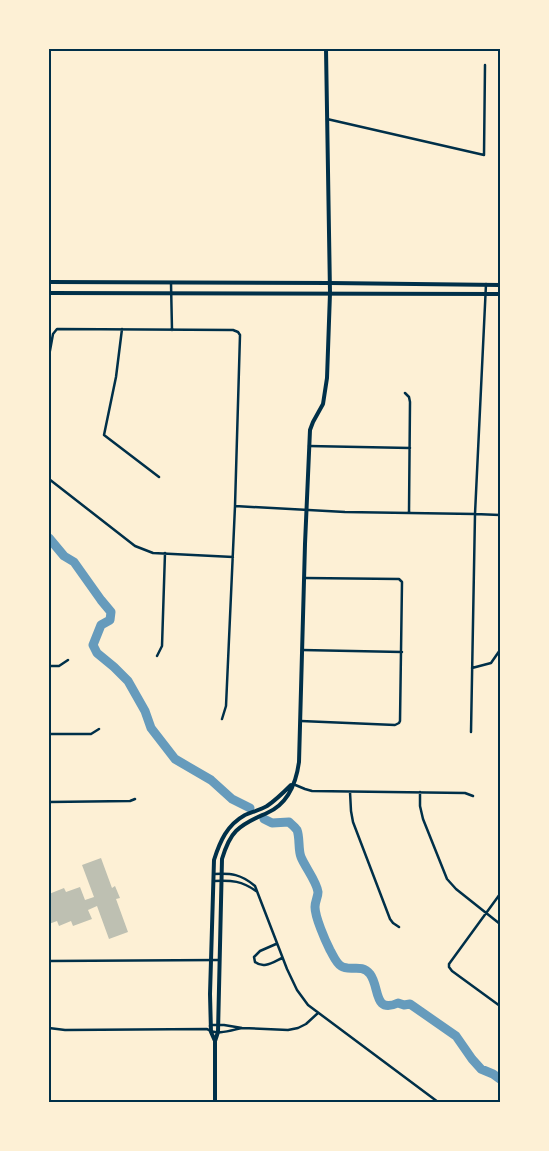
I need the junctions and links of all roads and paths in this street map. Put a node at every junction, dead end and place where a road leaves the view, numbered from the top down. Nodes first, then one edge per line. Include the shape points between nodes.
1 (326, 49) edge
2 (484, 65) dead end
3 (327, 119) junction
4 (49, 282) edge
5 (171, 282) junction
6 (330, 283) junction
7 (486, 284) junction
8 (500, 285) edge
9 (49, 293) edge
10 (171, 293) junction
11 (330, 293) junction
12 (486, 294) junction
13 (500, 294) edge
14 (122, 329) junction
15 (172, 330) junction
16 (49, 356) edge
17 (405, 393) dead end
18 (309, 446) junction
19 (410, 448) junction
20 (159, 477) dead end
21 (49, 479) edge
22 (235, 506) junction
23 (307, 510) junction
24 (409, 513) junction
25 (475, 514) junction
26 (500, 515) edge
27 (165, 553) junction
28 (233, 557) junction
29 (304, 578) junction
30 (302, 650) junction
31 (500, 650) edge
32 (402, 652) junction
33 (156, 656) dead end
34 (68, 660) dead end
35 (49, 666) edge
36 (472, 668) junction
37 (222, 719) dead end
38 (300, 721) junction
39 (99, 729) dead end
40 (471, 732) dead end
41 (49, 734) edge
42 (293, 784) junction
43 (350, 792) junction
44 (420, 792) junction
45 (473, 796) dead end
46 (135, 799) dead end
47 (49, 802) edge
48 (214, 874) junction
49 (221, 874) junction
50 (213, 881) junction
51 (221, 881) junction
52 (257, 892) junction
53 (500, 894) edge
54 (486, 913) junction
55 (500, 924) edge
56 (399, 927) dead end
57 (276, 944) junction
58 (282, 958) junction
59 (211, 960) junction
60 (220, 960) junction
61 (49, 961) edge
62 (500, 1006) edge
63 (318, 1013) junction
64 (211, 1025) junction
65 (218, 1025) junction
66 (49, 1028) edge
67 (242, 1028) junction
68 (209, 1030) junction
69 (218, 1032) junction
70 (215, 1041) junction
71 (214, 1102) edge
72 (262, 1102) edge
73 (302, 1102) edge
74 (438, 1102) edge

1 - 3 street
2 - 3 street via 484,155
3 - 6 street
4 - 5 street
5 - 6 street
5 - 10 street
6 - 7 street
6 - 11 street
7 - 8 street
7 - 12 street
9 - 10 street
10 - 11 street
10 - 15 street
11 - 12 street
11 - 18 street via 325,398 310,430
12 - 13 street
12 - 25 street
14 - 15 street
14 - 16 street via 56,329
14 - 20 street via 104,435
15 - 22 street via 233,330 240,334
17 - 19 street via 410,402
18 - 19 street
18 - 23 street
19 - 24 street
21 - 27 street via 135,546 153,553
22 - 23 street
22 - 28 street
23 - 24 street
23 - 29 street
24 - 25 street
25 - 26 street
25 - 36 street
27 - 28 street
27 - 33 street via 162,646
28 - 37 street via 226,706
29 - 30 street
29 - 32 street via 399,578 402,582
30 - 32 street
30 - 38 street
31 - 36 street via 490,663
32 - 38 street via 399,723
34 - 35 street via 59,666
36 - 40 street
38 - 42 street via 299,762
39 - 41 street via 91,734
42 - 43 street via 312,791
42 - 48 street via 266,806 245,815 230,827 218,846
42 - 49 street via 288,797 278,807 237,830 222,859
43 - 44 street
43 - 56 street via 353,822 390,919
44 - 45 street
44 - 54 street via 423,819 447,879
46 - 47 street via 130,802
48 - 49 street
48 - 50 street
49 - 51 street
49 - 52 street via 241,876 255,886
50 - 51 street
50 - 59 street
51 - 52 street via 239,882
51 - 60 street
52 - 57 street
53 - 54 street
54 - 55 street
54 - 62 street via 449,962 449,967
57 - 58 street
57 - 58 street via 260,951 254,957 255,962 270,964
58 - 63 street via 304,1002
59 - 60 street
59 - 61 street
59 - 64 street
60 - 65 street
63 - 67 street via 306,1024 288,1030
63 - 74 street
64 - 65 street
64 - 68 street
65 - 67 street
65 - 69 street
66 - 68 street
67 - 69 street
68 - 69 street
68 - 70 street
69 - 70 street
70 - 71 street
72 - 73 street

